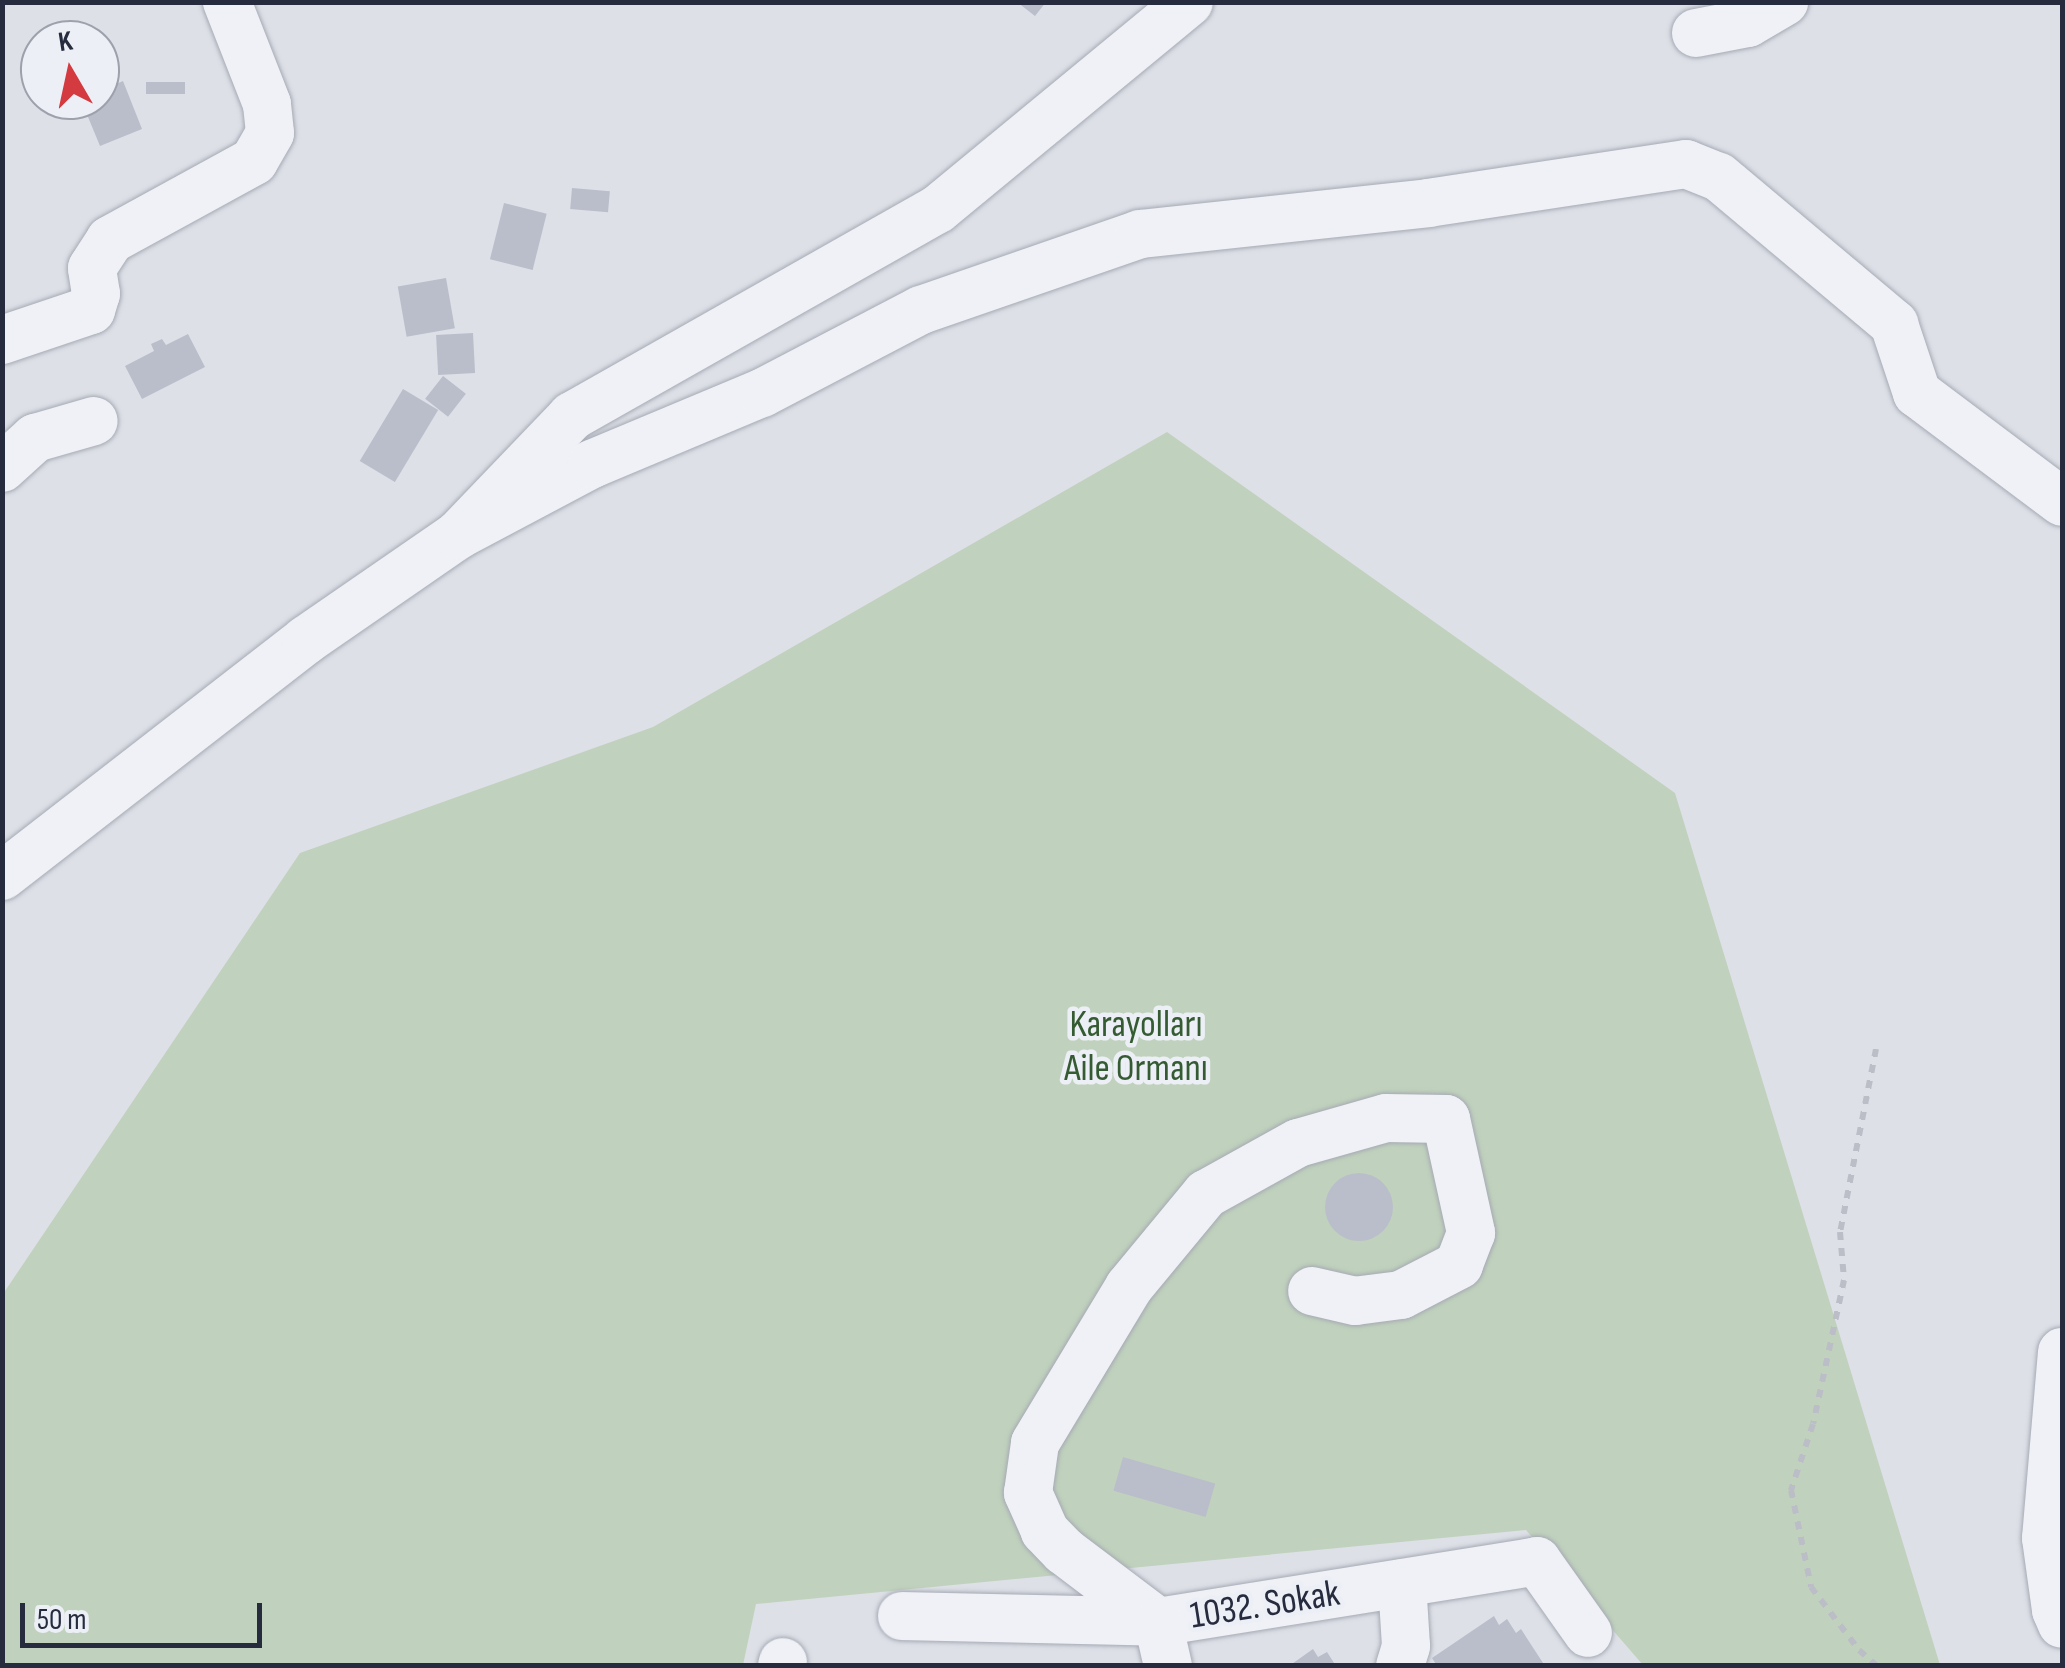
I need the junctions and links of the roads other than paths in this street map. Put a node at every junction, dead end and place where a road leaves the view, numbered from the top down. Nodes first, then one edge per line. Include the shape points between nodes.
1 (227, 2) edge
2 (1189, 2) edge
3 (1784, 2) edge
4 (1696, 33) dead end
5 (2, 340) edge
6 (94, 421) dead end
7 (2, 468) edge
8 (2062, 502) edge
9 (458, 536) junction
10 (2, 876) edge
11 (1312, 1291) dead end
12 (2062, 1352) edge
13 (1402, 1582) junction
14 (902, 1616) dead end
15 (2062, 1624) edge
16 (1588, 1633) dead end
17 (1163, 1644) edge
18 (1400, 1666) edge

1 - 5 street via 267,104 270,132 254,162 110,240 92,268 91,310
2 - 9 street via 938,209 572,416
3 - 4 street via 1748,23
6 - 7 street via 35,438
8 - 9 street via 1917,393 1894,324 1718,177 1686,164 1428,203 1140,234 921,310 762,393 592,464
9 - 10 street via 306,640
11 - 17 street via 1355,1302 1401,1295 1459,1265 1471,1233 1446,1120 1386,1118 1298,1143 1206,1194 1120,1298 1034,1442 1028,1493 1045,1531
12 - 15 street via 2046,1538
13 - 16 street, 1032. Sokak via 1537,1560
13 - 17 street, 1032. Sokak
13 - 18 street via 1406,1646
14 - 17 street, 1032. Sokak

